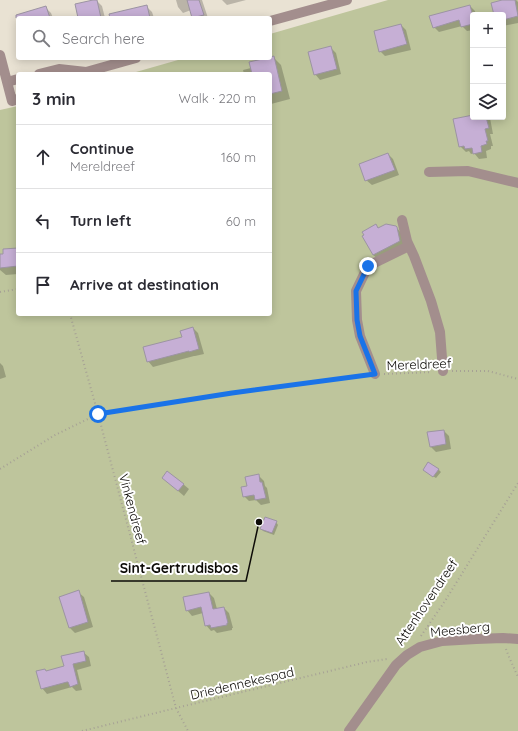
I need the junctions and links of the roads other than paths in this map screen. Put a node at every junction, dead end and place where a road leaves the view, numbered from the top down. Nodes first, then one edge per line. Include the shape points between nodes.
1 (347, 0) edge
2 (272, 20) edge
3 (0, 55) edge
4 (129, 60) edge
5 (47, 72) edge
6 (78, 72) edge
7 (87, 72) edge
8 (16, 80) edge
9 (7, 82) junction
10 (16, 100) edge
11 (429, 172) dead end
12 (518, 183) edge
13 (402, 220) dead end
14 (409, 246) junction
15 (443, 371) road end
16 (375, 374) road end
17 (518, 639) edge
18 (407, 655) joint
19 (349, 731) edge

1 - 2 street
3 - 9 street
4 - 7 street
5 - 6 street via 59,69
8 - 9 street
9 - 10 street via 12,101
11 - 12 street via 468,171
13 - 14 street
14 - 15 street via 440,332
14 - 16 street via 368,266 356,291 360,336
17 - 18 street, Meesberg via 442,641 420,647
18 - 19 street, Attenhovendreef via 396,665

